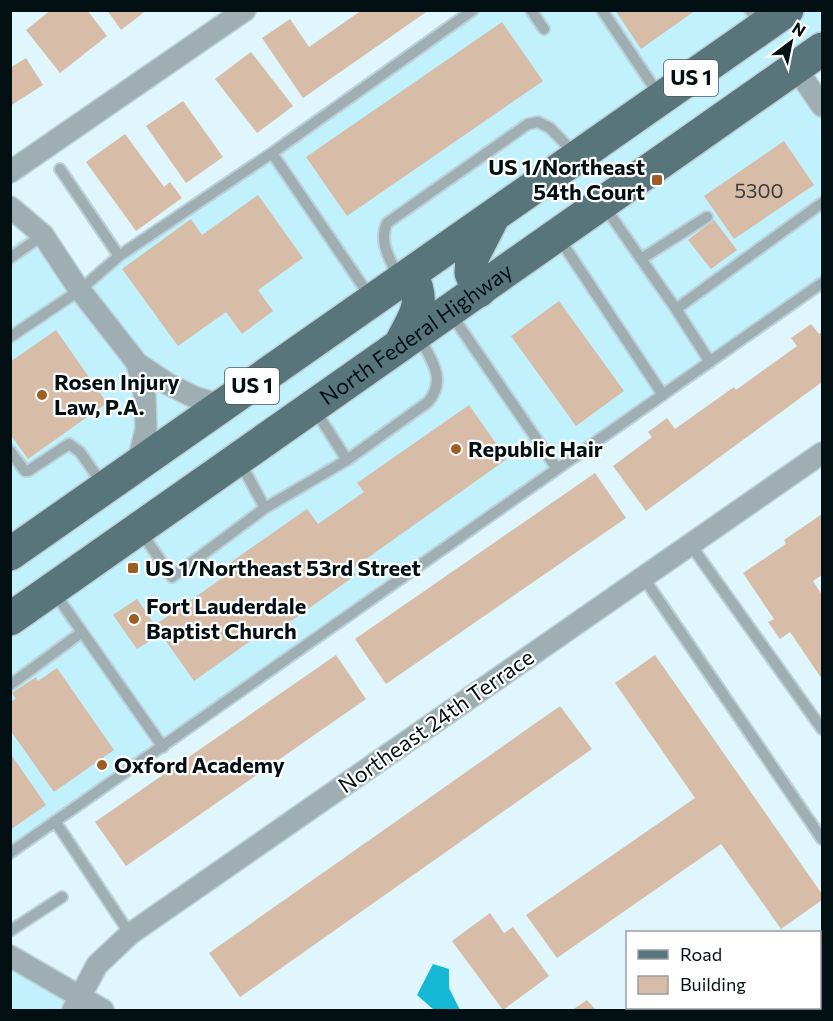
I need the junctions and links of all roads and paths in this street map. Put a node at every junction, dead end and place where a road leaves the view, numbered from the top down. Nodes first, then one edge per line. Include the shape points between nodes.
1 (245, 10) edge
2 (472, 10) edge
3 (531, 10) edge
4 (602, 10) edge
5 (766, 16) edge
6 (544, 29) dead end
7 (822, 49) edge
8 (796, 68) junction
9 (661, 99) junction
10 (822, 105) edge
11 (272, 153) junction
12 (578, 157) junction
13 (60, 169) dead end
14 (10, 172) edge
15 (822, 203) edge
16 (602, 204) junction
17 (10, 207) edge
18 (493, 217) junction
19 (707, 217) dead end
20 (43, 235) junction
21 (558, 235) junction
22 (119, 256) junction
23 (10, 258) edge
24 (641, 259) junction
25 (406, 278) junction
26 (822, 283) edge
27 (80, 290) junction
28 (479, 291) junction
29 (373, 301) junction
30 (676, 309) junction
31 (449, 312) junction
32 (10, 337) edge
33 (408, 340) junction
34 (710, 362) junction
35 (137, 363) junction
36 (663, 395) junction
37 (224, 406) junction
38 (313, 407) junction
39 (10, 451) edge
40 (822, 453) edge
41 (239, 459) junction
42 (347, 460) junction
43 (137, 465) junction
44 (557, 470) junction
45 (105, 488) junction
46 (265, 508) junction
47 (139, 529) junction
48 (690, 544) junction
49 (10, 554) edge
50 (643, 577) junction
51 (52, 590) junction
52 (10, 619) edge
53 (82, 632) junction
54 (10, 685) edge
55 (822, 729) edge
56 (163, 747) junction
57 (55, 821) junction
58 (822, 839) edge
59 (10, 853) edge
60 (62, 897) dead end
61 (10, 931) edge
62 (130, 934) junction
63 (10, 957) edge
64 (77, 1004) edge
65 (103, 1011) edge

1 - 14 street
2 - 11 lane
3 - 6 lane
4 - 9 lane
5 - 9 main road, US 1
7 - 8 main road, North Federal Highway / US 1
8 - 10 street
8 - 16 main road, North Federal Highway / US 1
9 - 12 main road, US 1
11 - 22 lane
11 - 29 lane
12 - 18 main road, US 1
12 - 25 lane via 550,128 538,122 528,124 387,223 383,245
13 - 22 lane
15 - 30 lane
16 - 21 main road, North Federal Highway / US 1
16 - 24 lane
17 - 20 street
18 - 25 main road, US 1
18 - 28 main road via 472,258 471,273
19 - 24 lane
20 - 23 lane
20 - 27 street
21 - 28 main road, North Federal Highway / US 1
21 - 36 lane
22 - 27 lane
24 - 30 lane
25 - 29 main road, US 1
25 - 33 main road via 419,289 420,305
26 - 34 lane
27 - 32 lane
27 - 35 street
28 - 31 main road, North Federal Highway / US 1
29 - 37 main road, US 1
30 - 34 lane
31 - 33 main road, North Federal Highway / US 1
31 - 44 lane
33 - 38 main road, North Federal Highway / US 1
33 - 42 lane via 435,369 438,383 434,394
34 - 36 lane
35 - 37 street via 186,393
35 - 43 street via 146,397 146,429
36 - 44 lane
37 - 43 main road, US 1
38 - 41 main road, North Federal Highway / US 1
38 - 42 lane
39 - 45 lane via 27,471 69,444 80,452
40 - 48 street, Northeast 24th Terrace
41 - 46 lane
41 - 47 main road, North Federal Highway / US 1
42 - 46 lane
43 - 45 main road, US 1
44 - 56 lane
45 - 49 main road, US 1
46 - 47 lane via 172,577
47 - 51 main road, North Federal Highway / US 1
48 - 50 street, Northeast 24th Terrace
48 - 55 lane
50 - 58 lane
50 - 62 street, Northeast 24th Terrace
51 - 52 main road, North Federal Highway / US 1
51 - 53 lane
53 - 54 lane
53 - 56 lane
56 - 57 lane
57 - 59 lane
57 - 62 lane
60 - 61 lane
62 - 64 street, Northeast 24th Terrace via 97,965
63 - 64 street
64 - 65 street

